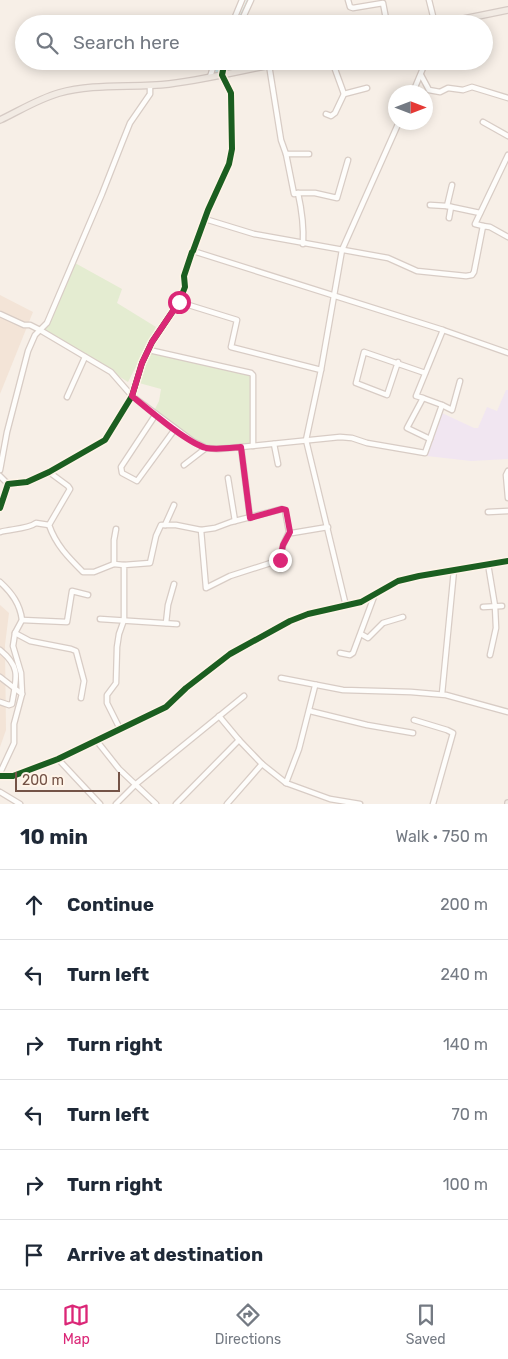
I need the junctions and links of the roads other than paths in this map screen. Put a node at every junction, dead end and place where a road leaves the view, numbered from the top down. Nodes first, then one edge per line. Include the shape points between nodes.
1 (242, 0) edge
2 (251, 0) edge
3 (348, 0) edge
4 (429, 0) edge
5 (508, 10) edge
6 (236, 15) edge
7 (244, 15) edge
8 (385, 15) edge
9 (433, 15) edge
10 (483, 15) edge
11 (212, 70) edge
12 (223, 70) edge
13 (246, 70) edge
14 (270, 70) edge
15 (335, 70) edge
16 (423, 70) edge
17 (421, 74) junction
18 (222, 75) junction
19 (210, 78) junction
20 (416, 85) edge
21 (150, 86) junction
22 (367, 88) dead end
23 (344, 94) junction
24 (508, 98) edge
25 (326, 114) dead end
26 (0, 120) edge
27 (483, 122) dead end
28 (395, 130) edge
29 (508, 136) edge
30 (286, 154) junction
31 (309, 154) dead end
32 (508, 155) edge
33 (348, 160) dead end
34 (452, 184) dead end
35 (298, 194) junction
36 (430, 205) dead end
37 (449, 207) junction
38 (480, 213) junction
39 (449, 218) dead end
40 (205, 220) junction
41 (483, 226) junction
42 (508, 236) edge
43 (303, 244) junction
44 (342, 250) junction
45 (193, 251) junction
46 (334, 297) junction
47 (179, 302) junction
48 (0, 314) edge
49 (40, 330) junction
50 (443, 330) junction
51 (148, 350) junction
52 (508, 353) edge
53 (85, 357) junction
54 (398, 362) junction
55 (321, 370) junction
56 (425, 373) junction
57 (460, 381) dead end
58 (132, 396) junction
59 (67, 397) dead end
60 (423, 398) junction
61 (442, 406) junction
62 (156, 414) junction
63 (175, 429) junction
64 (430, 439) junction
65 (306, 440) junction
66 (274, 444) junction
67 (254, 446) junction
68 (241, 447) junction
69 (206, 448) junction
70 (278, 464) dead end
71 (184, 465) dead end
72 (0, 470) edge
73 (508, 471) edge
74 (49, 472) junction
75 (0, 476) edge
76 (228, 478) dead end
77 (8, 484) junction
78 (508, 498) edge
79 (174, 505) dead end
80 (0, 508) edge
81 (508, 511) edge
82 (488, 512) dead end
83 (250, 518) junction
84 (235, 521) junction
85 (49, 525) junction
86 (165, 525) junction
87 (328, 527) junction
88 (116, 529) dead end
89 (201, 530) junction
90 (0, 532) edge
91 (290, 532) junction
92 (508, 560) edge
93 (114, 564) junction
94 (488, 564) junction
95 (124, 565) junction
96 (454, 570) junction
97 (0, 582) edge
98 (174, 584) dead end
99 (375, 594) junction
100 (88, 595) dead end
101 (346, 606) junction
102 (495, 606) junction
103 (502, 606) dead end
104 (483, 607) dead end
105 (403, 616) dead end
106 (100, 619) dead end
107 (22, 620) junction
108 (124, 620) junction
109 (166, 623) junction
110 (177, 624) dead end
111 (15, 634) junction
112 (361, 634) junction
113 (0, 650) edge
114 (340, 652) dead end
115 (490, 654) dead end
116 (0, 676) edge
117 (281, 678) dead end
118 (316, 685) junction
119 (14, 687) junction
120 (22, 694) junction
121 (442, 694) junction
122 (244, 696) dead end
123 (81, 698) dead end
124 (0, 702) edge
125 (310, 711) junction
126 (508, 712) edge
127 (219, 716) junction
128 (414, 720) dead end
129 (120, 729) junction
130 (413, 733) dead end
131 (96, 740) junction
132 (239, 740) junction
133 (58, 759) junction
134 (262, 764) junction
135 (0, 774) edge
136 (286, 783) junction
137 (136, 784) junction
138 (0, 792) edge
139 (20, 804) edge
140 (100, 804) edge
141 (116, 804) edge
142 (156, 804) edge
143 (176, 804) edge
144 (226, 804) edge
145 (360, 804) edge
146 (433, 804) edge

1 - 6 street
2 - 7 street
3 - 8 street via 353,8 383,3
4 - 9 street
5 - 10 main road
11 - 19 street
12 - 18 street
13 - 18 main road
14 - 30 street
15 - 23 street
16 - 17 street
17 - 20 street
17 - 24 street via 428,90 440,92 448,88 463,90 472,87
18 - 19 main road
18 - 40 street via 231,93 232,149 229,164
19 - 21 main road
21 - 26 main road via 60,93
21 - 49 street via 150,94 122,142 47,323
22 - 23 street
23 - 25 street via 335,113 331,116
27 - 29 street
28 - 44 street
30 - 31 street
30 - 35 street via 294,194
32 - 38 street
33 - 35 street via 336,198
34 - 37 street
35 - 43 street via 304,227
36 - 37 street
37 - 38 street
37 - 39 street
38 - 41 street via 475,224
40 - 43 street
40 - 45 street
41 - 42 street
41 - 44 street via 472,275 417,271 388,258
43 - 44 street
44 - 46 street
45 - 46 street
45 - 47 street via 184,276 186,286
46 - 50 street
46 - 55 street
47 - 51 street
47 - 55 street via 237,320 232,347
48 - 49 street
49 - 53 street
49 - 72 street via 35,335 23,370
50 - 52 street
50 - 56 street
51 - 58 street
51 - 67 street via 254,375
53 - 58 street via 111,372
53 - 59 street
54 - 54 street via 364,352 356,383 387,395
54 - 56 street
55 - 65 street
56 - 60 street via 416,396
57 - 61 street via 452,410
58 - 62 street
58 - 74 street via 105,440
60 - 61 street
60 - 64 street via 407,428
61 - 64 street
62 - 63 street
62 - 63 street via 120,467 122,473 137,481
63 - 69 street
64 - 65 street via 425,453 352,438
65 - 66 street
65 - 87 street
66 - 67 street
66 - 70 street
67 - 68 street
68 - 69 street
68 - 83 street
69 - 71 street
73 - 78 street
74 - 77 street via 27,482
74 - 85 street via 70,489
75 - 77 street
76 - 84 street
77 - 80 street
79 - 86 street
81 - 82 street
83 - 84 street
83 - 91 street via 284,509
84 - 89 street
85 - 90 street via 36,523 31,527
85 - 93 street via 62,552 83,572 94,572
86 - 89 street
86 - 95 street via 159,527 150,563
87 - 91 street via 294,534
87 - 101 street
88 - 93 street
89 - 91 street via 206,588 230,576 280,560
92 - 94 street
93 - 95 street
94 - 96 street
94 - 102 street
95 - 108 street
96 - 99 street via 398,581
96 - 121 street
97 - 107 street via 17,602
98 - 109 street
99 - 101 street
99 - 112 street
100 - 107 street via 72,591 67,622
101 - 129 street via 290,621 230,654 166,707
102 - 103 street
102 - 104 street
102 - 115 street via 496,628
105 - 112 street via 383,623 368,638
106 - 108 street
107 - 111 street
108 - 109 street
108 - 129 street via 116,647 116,683 107,695 107,703
109 - 110 street
111 - 120 street via 13,646 21,673
111 - 123 street via 76,651 84,681
112 - 114 street via 352,655
113 - 119 street via 14,664
116 - 119 street
117 - 118 street
118 - 121 street via 343,690
118 - 125 street
119 - 120 street
119 - 124 street via 11,705
120 - 135 street via 14,724 14,743
121 - 126 street
122 - 127 street
125 - 130 street
125 - 136 street
127 - 132 street
127 - 137 street
128 - 146 street via 453,734
129 - 131 street
131 - 133 street
131 - 137 street
132 - 134 street
132 - 143 street
133 - 135 street via 13,776
133 - 140 street
134 - 136 street
134 - 144 street
136 - 145 street via 330,799
137 - 141 street
137 - 142 street
138 - 139 street

